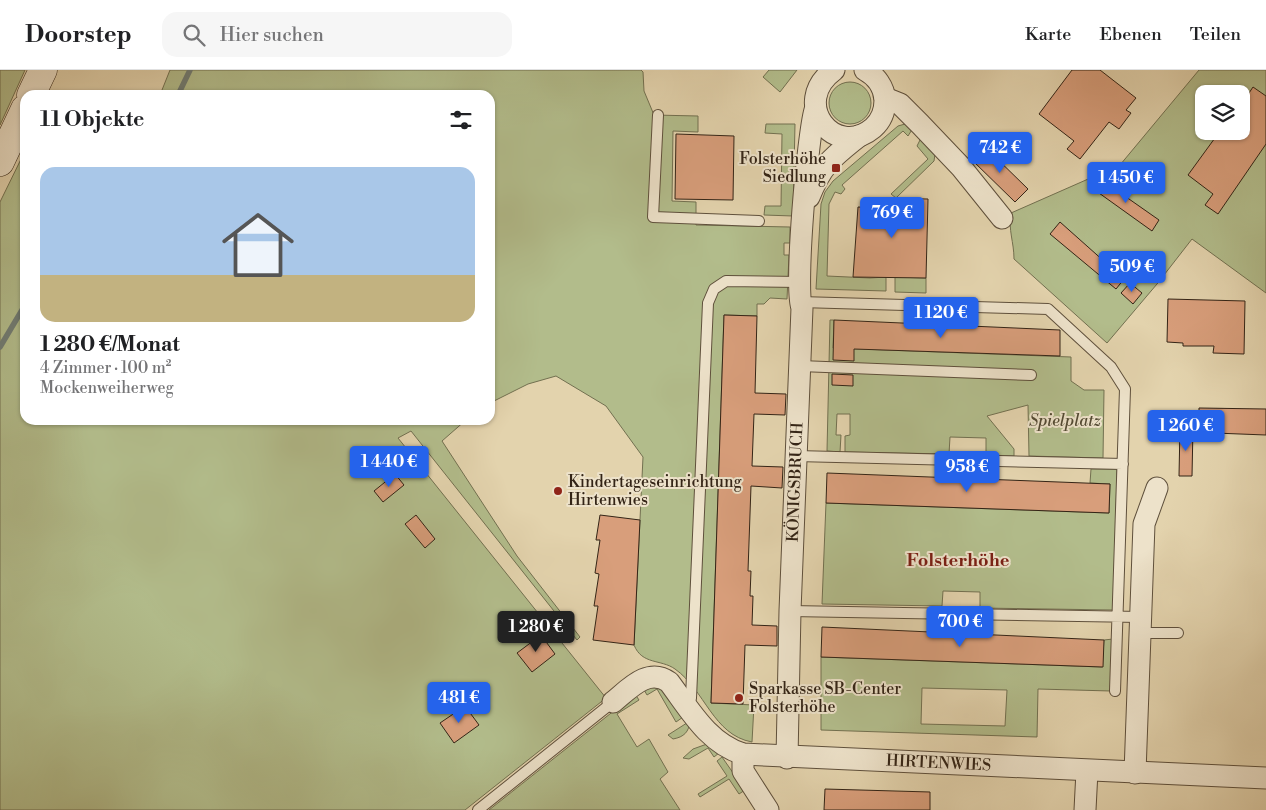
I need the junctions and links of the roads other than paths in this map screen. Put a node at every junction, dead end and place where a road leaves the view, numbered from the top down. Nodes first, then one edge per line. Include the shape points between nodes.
1 (43, 70) edge
2 (834, 70) edge
3 (864, 70) edge
4 (33, 90) edge
5 (885, 98) junction
6 (815, 110) junction
7 (658, 115) dead end
8 (20, 120) edge
9 (859, 136) junction
10 (0, 162) edge
11 (804, 206) junction
12 (1002, 218) dead end
13 (759, 221) dead end
14 (800, 292) junction
15 (800, 366) junction
16 (1031, 375) dead end
17 (796, 456) junction
18 (1123, 464) junction
19 (1157, 488) dead end
20 (790, 611) junction
21 (1117, 616) junction
22 (1140, 625) junction
23 (1178, 633) dead end
24 (1115, 691) dead end
25 (613, 702) joint
26 (688, 708) junction
27 (743, 754) junction
28 (787, 758) junction
29 (1087, 771) junction
30 (1135, 773) junction
31 (1266, 778) edge
32 (478, 810) edge
33 (768, 810) edge
34 (1085, 810) edge

1 - 4 main road
2 - 6 street, KÖNIGSBRUCH via 818,86
3 - 5 street via 876,78
5 - 9 street, KÖNIGSBRUCH via 885,108 876,125
5 - 12 street via 900,104 920,124 961,167
6 - 9 street via 822,124 835,134
6 - 11 street, KÖNIGSBRUCH
7 - 13 lane via 653,218
8 - 10 main road
9 - 11 street, KÖNIGSBRUCH via 819,172
11 - 14 street, KÖNIGSBRUCH
14 - 15 street, KÖNIGSBRUCH
14 - 18 lane via 1048,309 1111,367 1125,389
14 - 26 lane via 726,281 714,289 708,304 691,698
15 - 16 lane
15 - 17 street, KÖNIGSBRUCH
17 - 18 lane
17 - 20 street, KÖNIGSBRUCH
18 - 21 lane
19 - 22 street via 1144,524
20 - 21 lane
20 - 28 street, KÖNIGSBRUCH
21 - 22 lane
21 - 24 lane
22 - 23 lane
22 - 30 street
25 - 26 street, HIRTENWIES via 634,685 654,676 669,682
25 - 32 lane
26 - 27 street, HIRTENWIES via 710,737 728,750
27 - 28 street, HIRTENWIES
27 - 33 street via 743,771
28 - 29 street, HIRTENWIES
29 - 30 street, HIRTENWIES
29 - 34 street
30 - 31 street, HIRTENWIES

